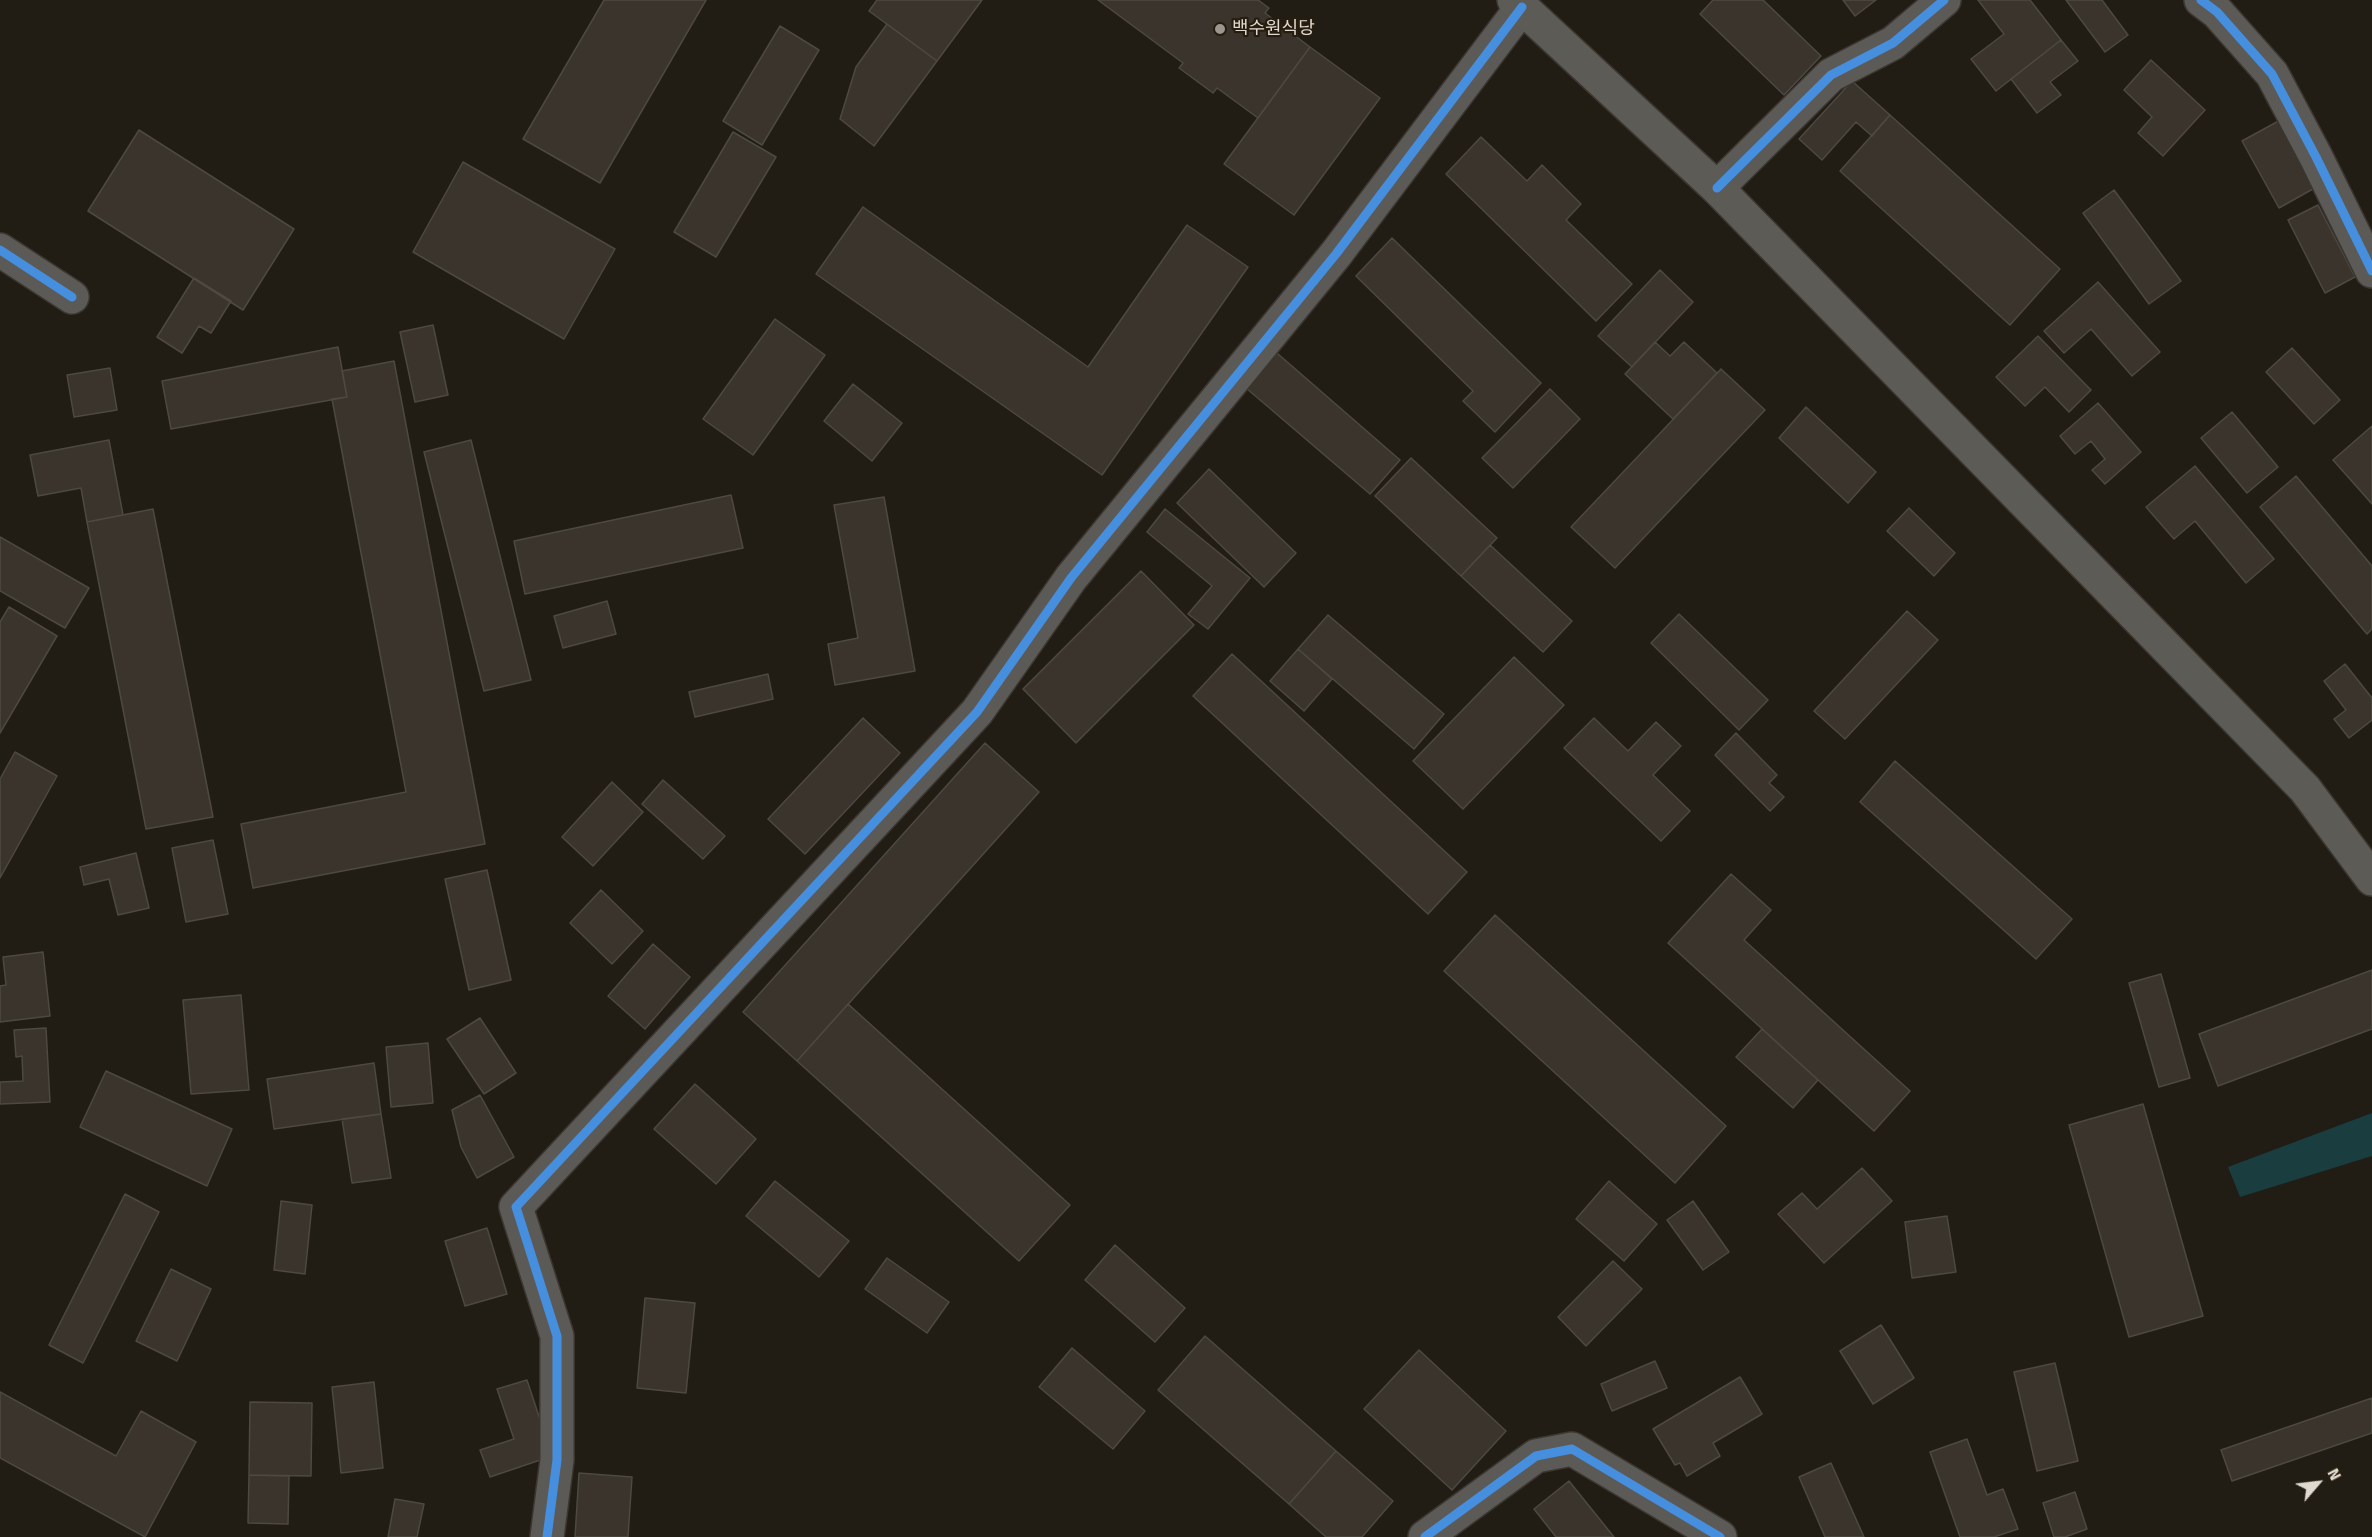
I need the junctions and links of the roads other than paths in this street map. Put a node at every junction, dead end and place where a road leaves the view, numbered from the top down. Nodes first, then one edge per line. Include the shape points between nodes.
1 (1944, 0) edge
2 (1518, 4) edge
3 (2214, 4) edge
4 (1717, 188) junction
5 (0, 250) edge
6 (2372, 271) edge
7 (72, 297) dead end
8 (2372, 879) edge
9 (548, 1537) edge
10 (1425, 1537) edge
11 (1720, 1537) edge

1 - 4 street via 1893,43 1831,75
2 - 4 main road
2 - 9 street via 1336,254 1071,578 977,712 516,1207 557,1336 557,1460
3 - 6 street via 2272,74
4 - 8 main road via 2305,789
5 - 7 street
10 - 11 street via 1536,1456 1572,1449

